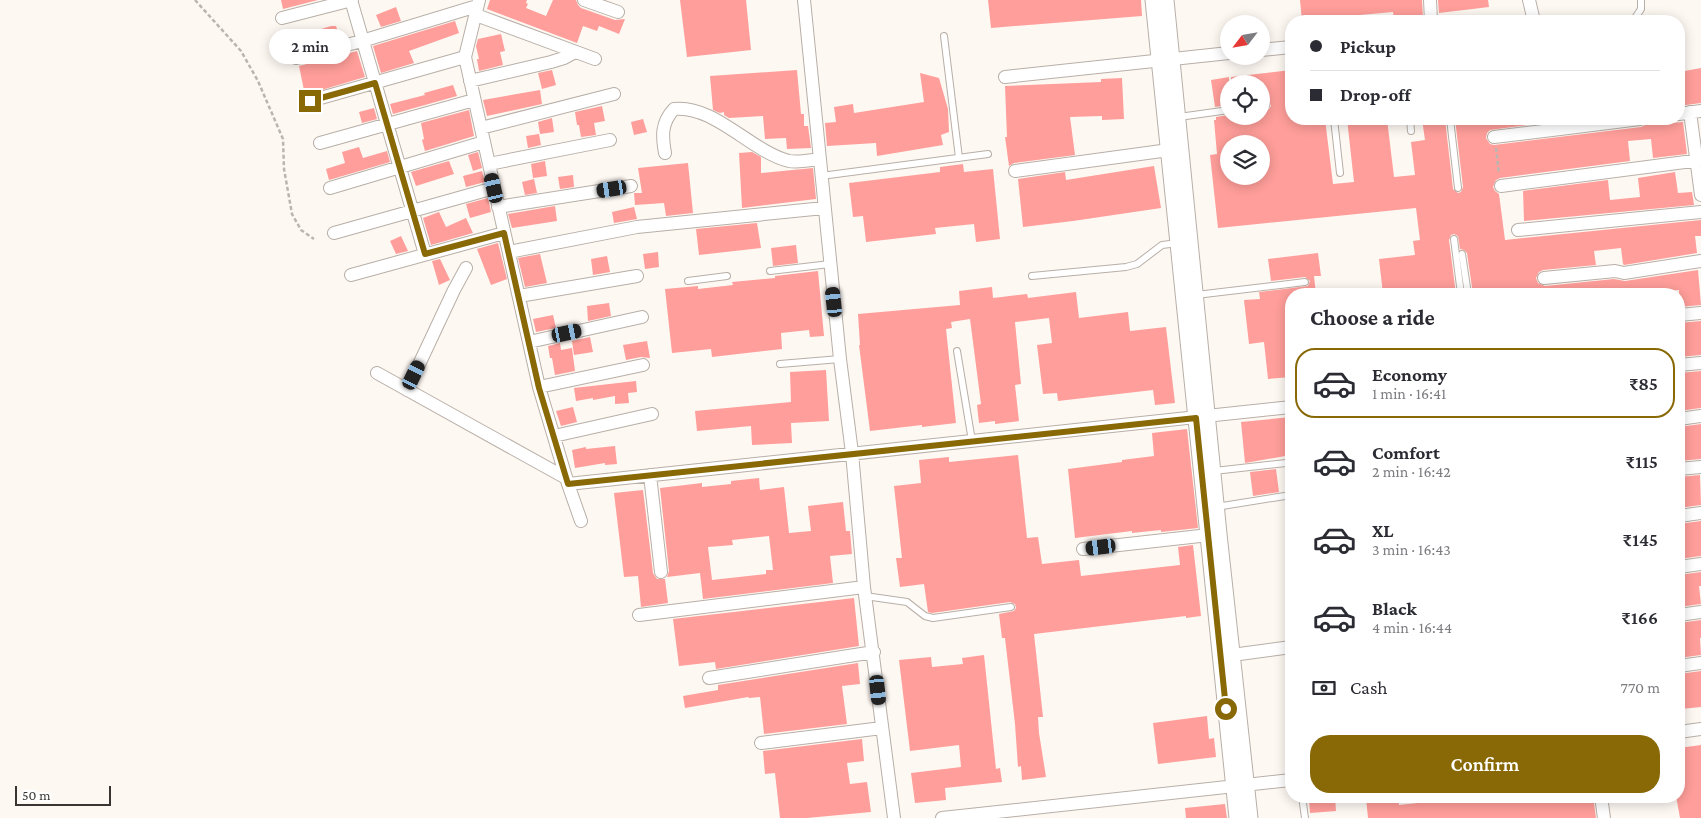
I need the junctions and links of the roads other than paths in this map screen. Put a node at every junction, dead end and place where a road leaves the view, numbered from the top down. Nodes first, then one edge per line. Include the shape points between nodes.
1 (351, 0) edge
2 (584, 0) edge
3 (804, 0) edge
4 (1153, 0) edge
5 (1166, 0) edge
6 (1430, 0) edge
7 (1529, 0) edge
8 (1641, 0) edge
9 (477, 7) edge
10 (618, 12) dead end
11 (1431, 15) edge
12 (1533, 15) edge
13 (1637, 15) edge
14 (282, 18) dead end
15 (944, 36) dead end
16 (362, 41) junction
17 (1285, 48) edge
18 (1270, 49) edge
19 (575, 52) junction
20 (1220, 54) edge
21 (465, 57) junction
22 (296, 58) dead end
23 (595, 59) dead end
24 (1166, 59) junction
25 (1005, 77) dead end
26 (470, 81) junction
27 (375, 83) junction
28 (614, 94) dead end
29 (474, 100) junction
30 (310, 101) dead end
31 (1220, 111) edge
32 (1690, 112) edge
33 (1178, 117) junction
34 (387, 124) junction
35 (1335, 125) edge
36 (1410, 125) edge
37 (1451, 125) edge
38 (1547, 125) edge
39 (481, 128) junction
40 (1411, 131) dead end
41 (1494, 137) road end
42 (610, 140) dead end
43 (484, 142) junction
44 (320, 143) dead end
45 (1169, 150) junction
46 (665, 153) dead end
47 (988, 154) dead end
48 (959, 158) junction
49 (820, 159) junction
50 (1699, 160) edge
51 (489, 164) junction
52 (400, 168) junction
53 (1015, 171) dead end
54 (1340, 173) dead end
55 (821, 176) junction
56 (631, 186) dead end
57 (1501, 186) road end
58 (330, 188) dead end
59 (494, 188) junction
60 (1458, 188) dead end
61 (1701, 195) edge
62 (498, 207) junction
63 (824, 208) junction
64 (412, 211) junction
65 (1701, 212) edge
66 (1518, 230) dead end
67 (334, 233) dead end
68 (504, 233) junction
69 (1454, 239) dead end
70 (1178, 243) junction
71 (509, 252) junction
72 (425, 254) junction
73 (1462, 254) dead end
74 (1701, 261) edge
75 (830, 264) junction
76 (466, 268) dead end
77 (770, 271) dead end
78 (351, 275) dead end
79 (636, 276) dead end
80 (726, 276) dead end
81 (1032, 276) dead end
82 (1544, 278) dead end
83 (688, 281) dead end
84 (1304, 282) dead end
85 (1460, 288) edge
86 (1467, 288) edge
87 (519, 296) junction
88 (1195, 296) junction
89 (1701, 313) edge
90 (1685, 314) edge
91 (642, 317) dead end
92 (529, 342) junction
93 (957, 351) dead end
94 (840, 359) junction
95 (780, 364) dead end
96 (1701, 364) edge
97 (643, 365) dead end
98 (1685, 365) edge
99 (377, 374) dead end
100 (539, 388) junction
101 (407, 390) junction
102 (1285, 408) edge
103 (652, 414) dead end
104 (1701, 416) edge
105 (1201, 417) junction
106 (1685, 418) edge
107 (554, 436) junction
108 (972, 441) junction
109 (852, 453) junction
110 (1285, 463) edge
111 (1701, 467) edge
112 (1685, 468) edge
113 (1213, 471) junction
114 (650, 475) junction
115 (567, 481) junction
116 (1285, 497) edge
117 (1216, 507) junction
118 (1701, 513) edge
119 (1685, 515) edge
120 (581, 521) dead end
121 (1209, 535) junction
122 (1083, 549) dead end
123 (1701, 564) edge
124 (1685, 565) edge
125 (661, 572) dead end
126 (864, 591) junction
127 (1011, 607) dead end
128 (1701, 612) edge
129 (639, 614) dead end
130 (1685, 614) edge
131 (1285, 648) edge
132 (874, 652) junction
133 (1232, 655) junction
134 (1701, 663) edge
135 (1685, 665) edge
136 (709, 678) dead end
137 (882, 728) junction
138 (1701, 729) edge
139 (1685, 731) edge
140 (761, 743) dead end
141 (1285, 781) edge
142 (1241, 786) junction
143 (1303, 803) edge
144 (1602, 803) edge
145 (894, 818) edge
146 (942, 818) edge
147 (1237, 818) edge
148 (1250, 818) edge
149 (1305, 818) edge
150 (1604, 818) edge

1 - 14 street
1 - 16 street
2 - 10 street
3 - 49 street
4 - 24 street
5 - 24 street
6 - 11 street
7 - 12 street
8 - 13 lane
9 - 16 street
9 - 19 street
9 - 21 street
15 - 48 lane
16 - 22 street
16 - 27 street
17 - 18 street
19 - 23 street
19 - 26 street via 551,62
20 - 24 street
21 - 26 street
21 - 27 street
24 - 25 street
24 - 33 street
24 - 45 street
26 - 29 street
27 - 30 street
27 - 34 street
28 - 39 street
29 - 34 street
29 - 39 street
31 - 33 lane
32 - 50 street
33 - 88 street
34 - 44 street
34 - 52 street
35 - 54 lane
36 - 40 lane
37 - 60 lane
38 - 41 street
39 - 43 street
42 - 51 street
43 - 51 street
43 - 52 street
45 - 53 street
45 - 70 street
46 - 49 street via 664,123 674,109 683,108 711,118 778,157 800,162
47 - 48 lane
48 - 55 lane
49 - 55 street
50 - 57 street
50 - 61 street
51 - 59 street
52 - 58 street
52 - 64 street
55 - 63 street
56 - 62 street
59 - 62 street
59 - 64 street
62 - 68 street
63 - 71 street via 637,227
63 - 75 street
64 - 67 street
64 - 72 street
65 - 66 street
68 - 71 street
68 - 72 street
69 - 85 lane
70 - 81 lane via 1162,245 1137,264 1126,267
70 - 105 street
71 - 87 street
72 - 78 street
73 - 86 lane
74 - 82 street via 1624,273 1615,271
75 - 77 lane
75 - 94 street
76 - 101 street
79 - 87 street
80 - 83 lane
84 - 88 lane
87 - 92 street
88 - 105 street
89 - 90 street
91 - 92 street
92 - 100 street
93 - 108 lane
94 - 95 lane
94 - 109 street
96 - 98 street
97 - 100 street
99 - 101 street
100 - 107 street
101 - 115 street
102 - 105 street
103 - 107 street
104 - 106 street
105 - 108 street
105 - 113 street
105 - 121 street
107 - 115 street
108 - 109 street
109 - 114 street
109 - 126 street
110 - 113 lane
111 - 112 street
113 - 117 street
114 - 115 street
114 - 125 street
115 - 120 street
116 - 117 lane
117 - 133 street
118 - 119 street
121 - 122 street
121 - 142 street
123 - 124 street
126 - 127 lane via 907,602 933,618
126 - 129 street
126 - 132 street
128 - 130 street
131 - 133 street
132 - 136 street
132 - 137 street
133 - 142 street
134 - 135 street
137 - 140 street
137 - 145 street
138 - 139 street
141 - 142 street
142 - 146 street
142 - 147 street
142 - 148 street
143 - 149 lane
144 - 150 street

